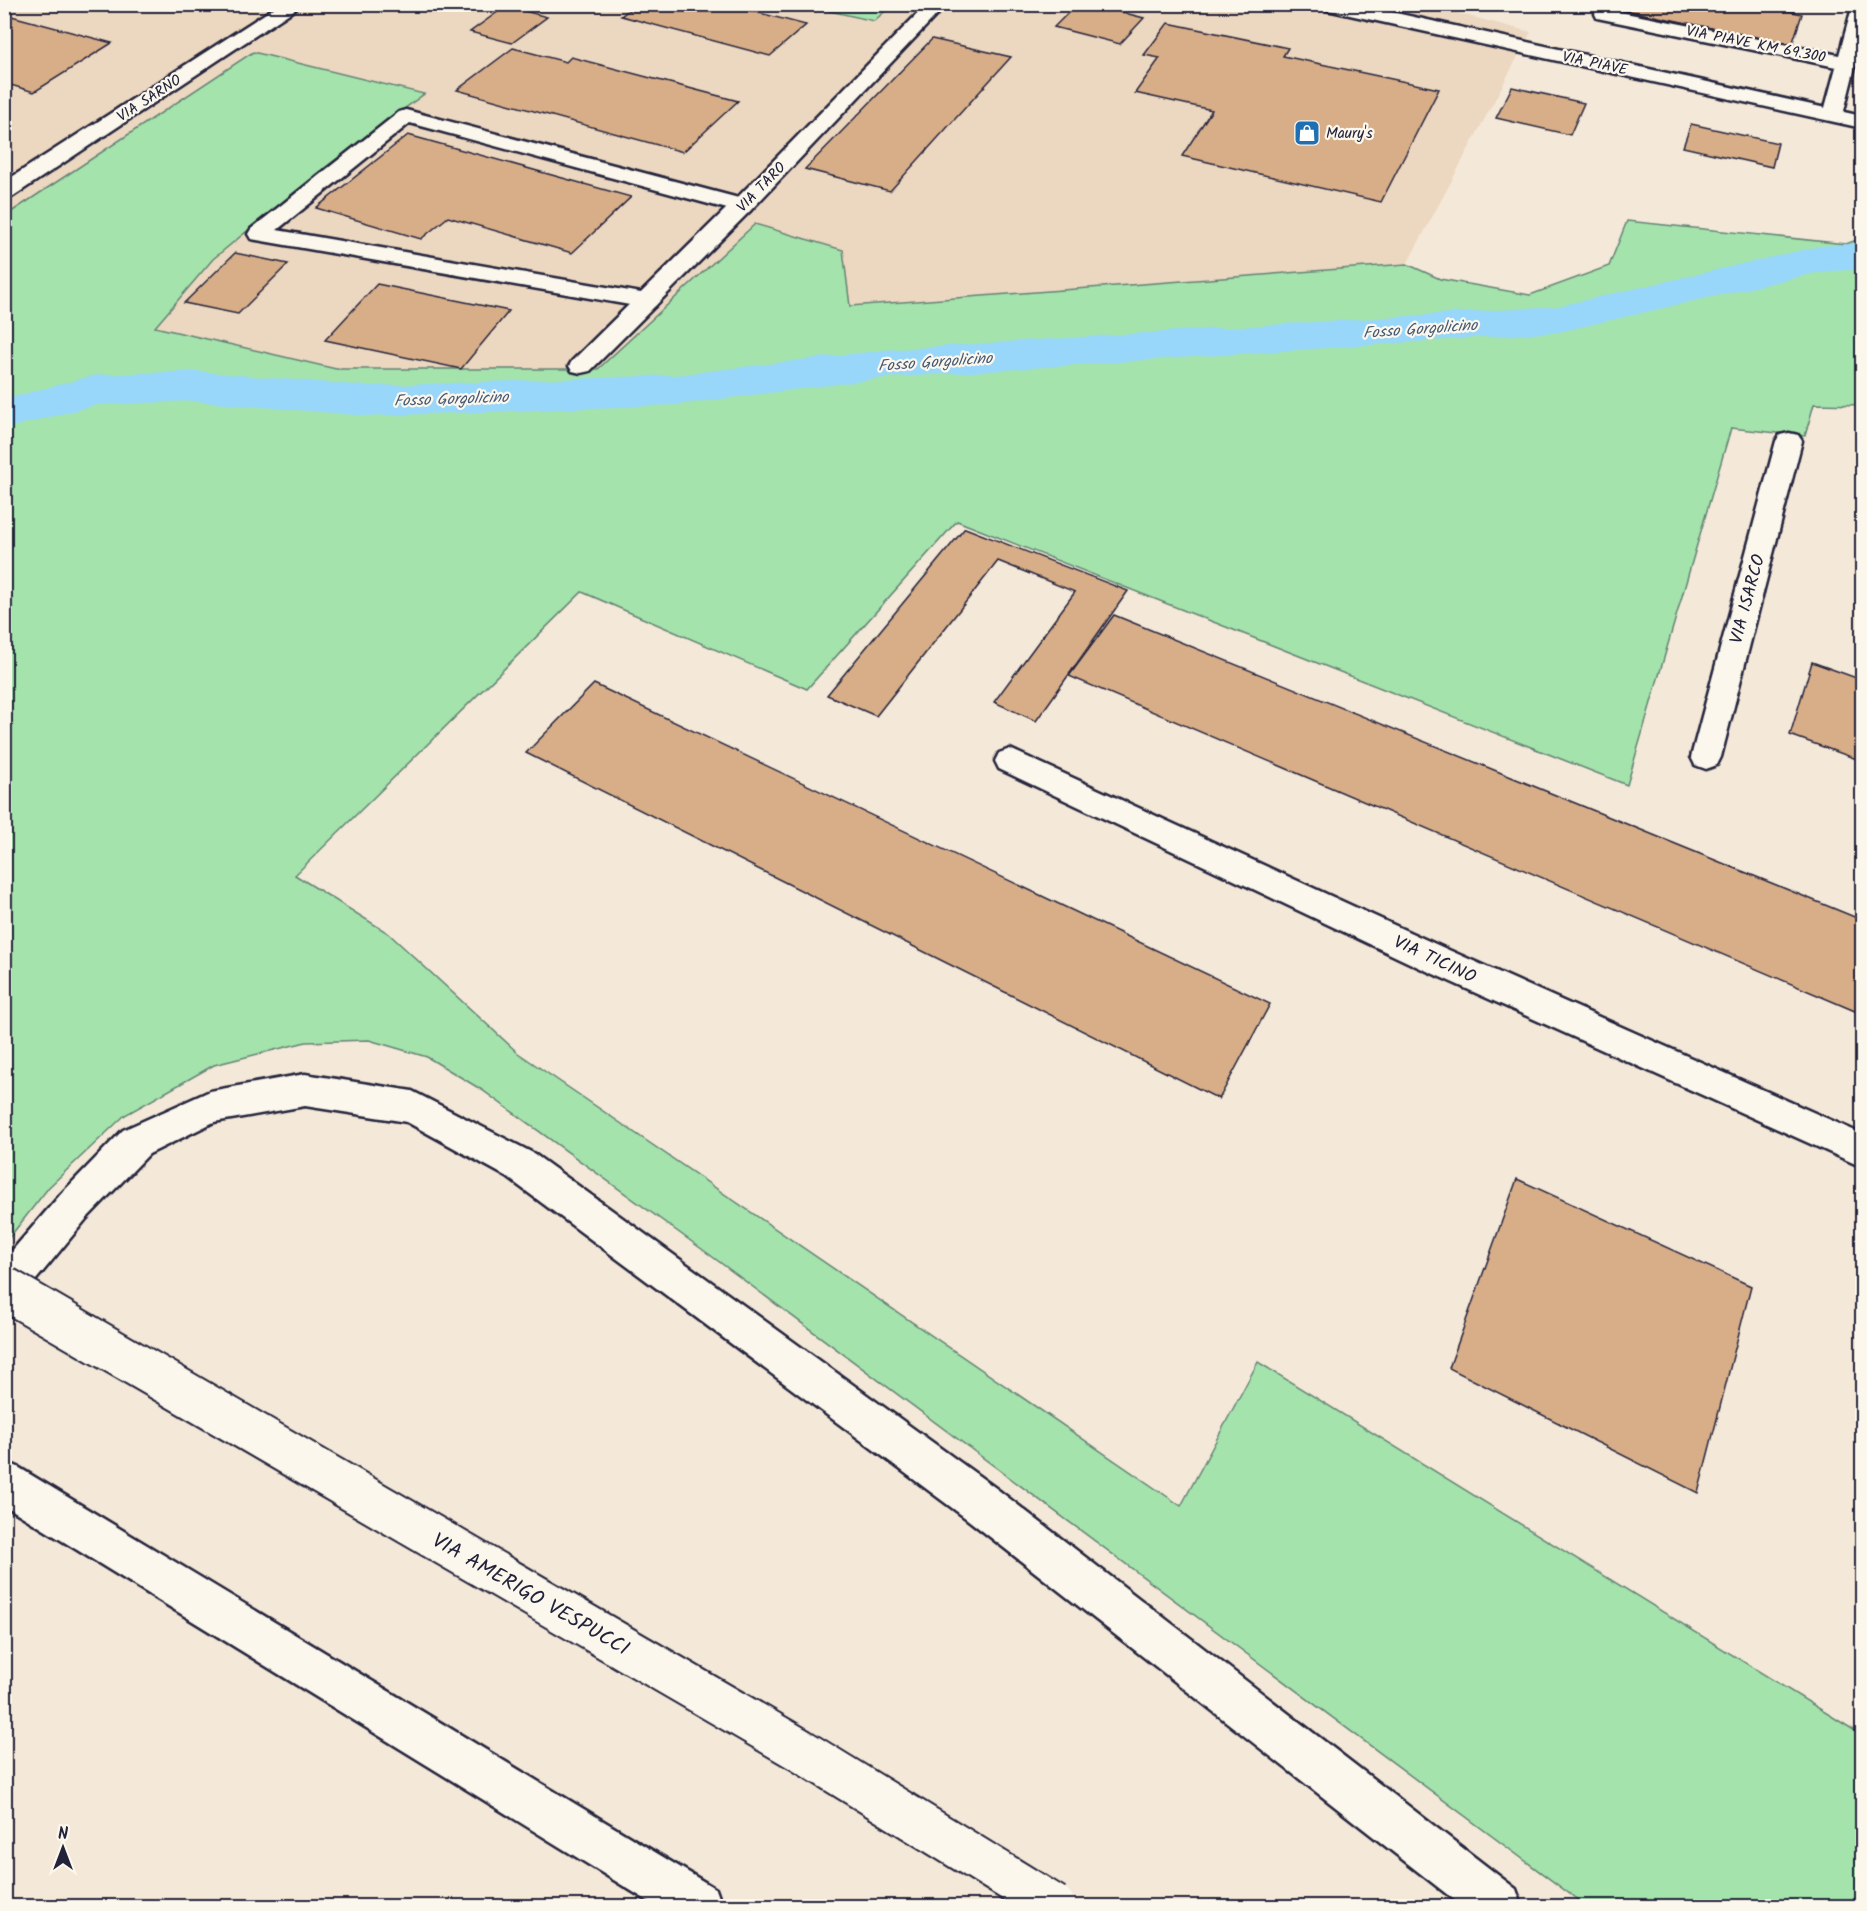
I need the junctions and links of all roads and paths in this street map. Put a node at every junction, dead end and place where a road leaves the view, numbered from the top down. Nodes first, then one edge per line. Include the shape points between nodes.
1 (294, 4) edge
2 (938, 4) edge
3 (1327, 4) edge
4 (1608, 4) edge
5 (1862, 4) edge
6 (1847, 63) junction
7 (1833, 115) junction
8 (1863, 122) edge
9 (4, 192) edge
10 (742, 206) junction
11 (647, 301) junction
12 (581, 366) dead end
13 (1789, 441) dead end
14 (1706, 757) dead end
15 (1010, 761) dead end
16 (1863, 1151) edge
17 (4, 1289) edge
18 (4, 1481) edge
19 (699, 1906) edge
20 (1054, 1906) edge
21 (1499, 1906) edge

1 - 9 street, VIA SARNO
2 - 10 street, VIA TARO
3 - 7 street, VIA PIAVE
4 - 6 street, VIA PIAVE KM 69.300 via 1604,14
5 - 6 street
6 - 7 street
7 - 8 street, VIA PIAVE
10 - 11 street, VIA TARO
10 - 11 street via 406,116 259,234
11 - 12 street, VIA TARO
13 - 14 street, VIA ISARCO
15 - 16 street, VIA TICINO via 1430,957
17 - 20 street, VIA AMERIGO VESPUCCI, bridge via 800,1750
17 - 21 street via 74,1206 136,1142 210,1107 305,1090 412,1107 520,1165 934,1468
18 - 19 street

